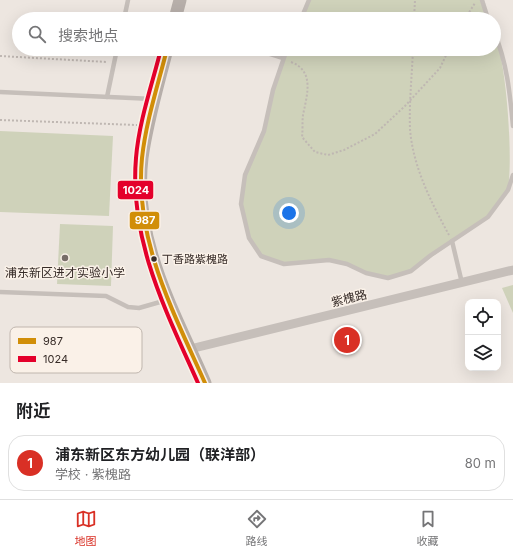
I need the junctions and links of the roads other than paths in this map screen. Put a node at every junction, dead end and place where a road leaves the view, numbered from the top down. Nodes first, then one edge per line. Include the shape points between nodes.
1 (128, 0) edge
2 (180, 0) edge
3 (309, 0) edge
4 (482, 0) edge
5 (125, 12) edge
6 (177, 12) edge
7 (304, 12) edge
8 (486, 12) edge
9 (501, 51) edge
10 (115, 56) edge
11 (165, 56) edge
12 (277, 56) edge
13 (283, 58) joint
14 (0, 92) edge
15 (107, 97) junction
16 (154, 99) junction
17 (513, 126) edge
18 (513, 175) edge
19 (452, 241) junction
20 (513, 270) edge
21 (462, 283) junction
22 (0, 292) edge
23 (167, 300) junction
24 (190, 349) junction
25 (205, 383) edge

1 - 5 lane
2 - 6 street
3 - 7 lane
4 - 8 lane
9 - 17 lane via 508,81
10 - 15 lane
11 - 16 street
12 - 13 lane
13 - 19 lane via 264,131 245,175 241,204 248,238 261,256 284,264 329,260 348,264 366,274 388,278 411,271
14 - 15 lane
15 - 16 lane
16 - 23 street via 142,160 141,193 144,226 152,260
18 - 19 lane via 508,190 488,217
19 - 21 lane
20 - 21 street, 紫槐路
21 - 24 street, 紫槐路
22 - 23 lane via 106,296 128,308 139,308
23 - 24 street
24 - 25 street

